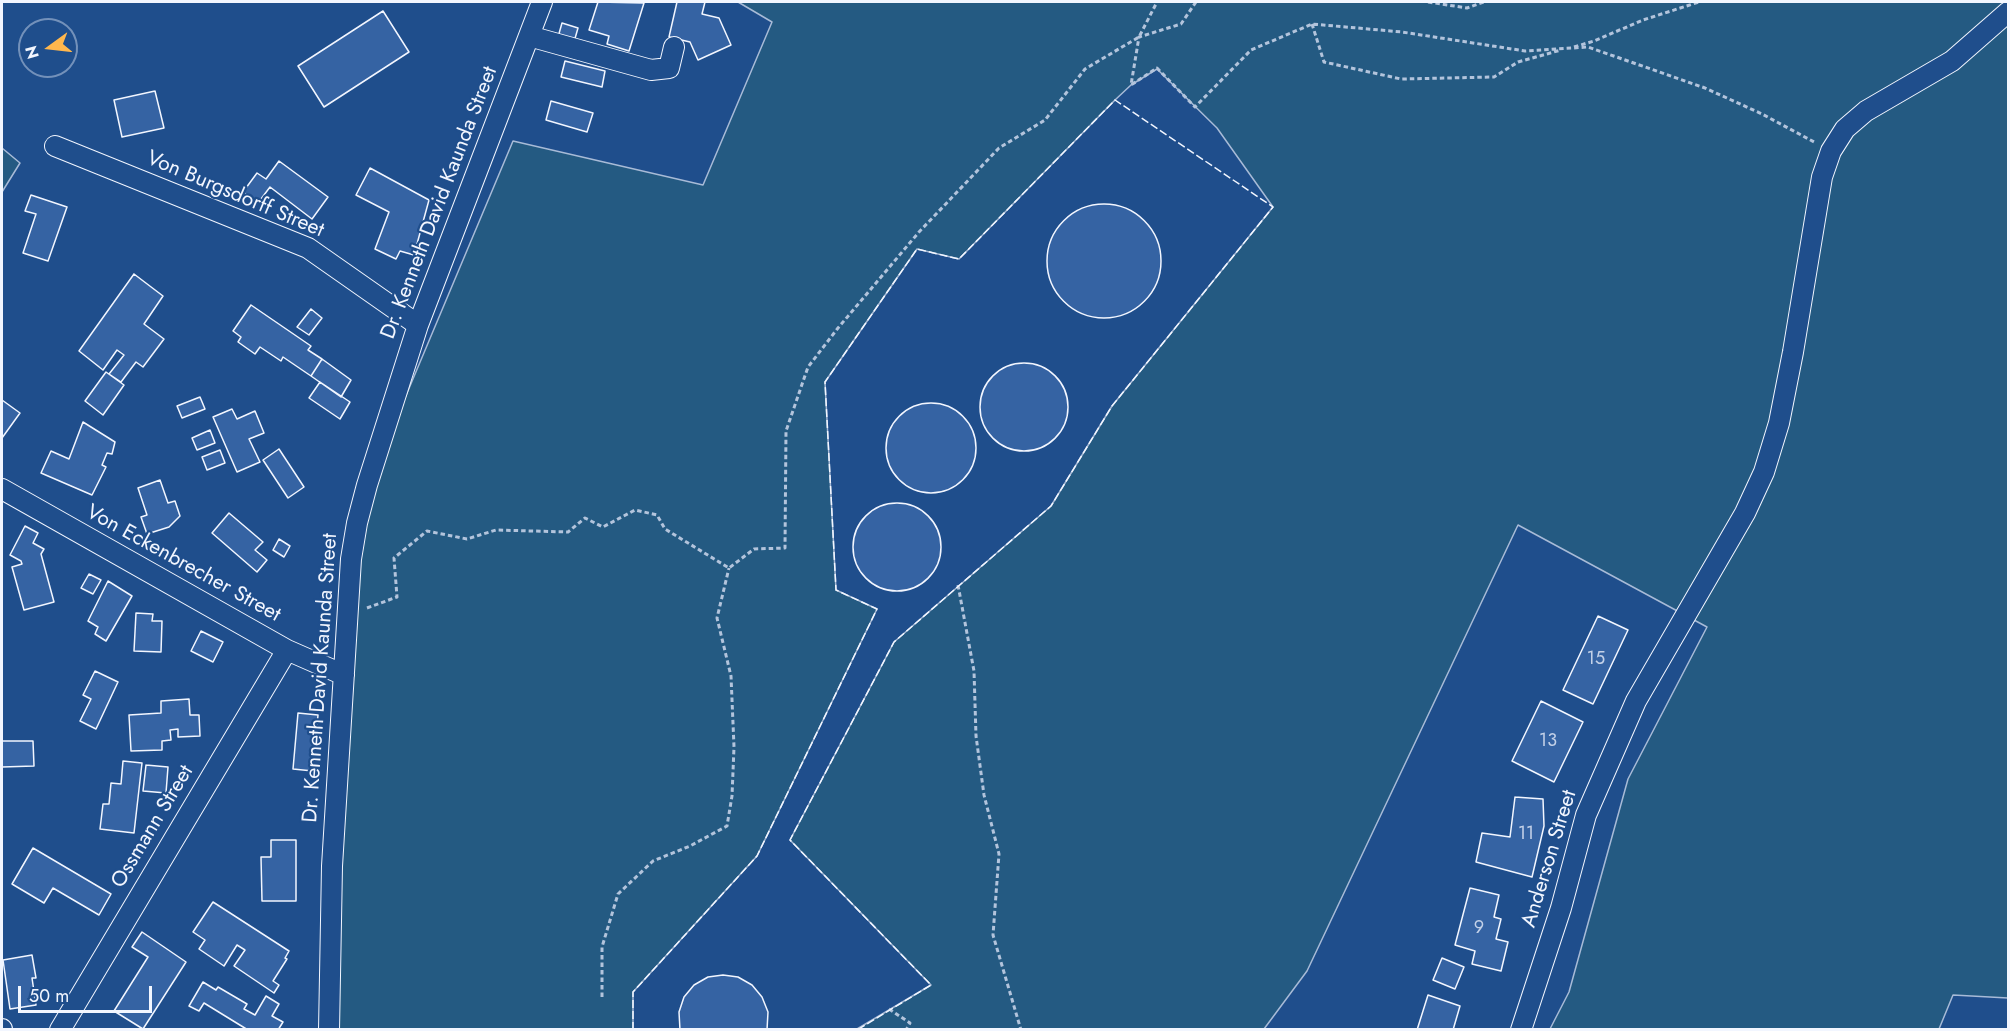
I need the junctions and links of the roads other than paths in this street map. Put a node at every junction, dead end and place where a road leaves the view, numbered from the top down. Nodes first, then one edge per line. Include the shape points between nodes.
1 (542, 2) edge
2 (2008, 12) edge
3 (529, 36) junction
4 (674, 47) dead end
5 (55, 146) dead end
6 (418, 325) junction
7 (2, 489) edge
8 (287, 650) junction
9 (344, 675) junction
10 (60, 1029) edge
11 (328, 1029) edge
12 (1521, 1029) edge

1 - 3 street, Dr. Kenneth David Kaunda Street
2 - 12 street, Anderson Street via 1952,61 1866,111 1845,129 1831,151 1822,177 1781,413 1764,472 1746,513 1636,701 1586,815 1561,908
3 - 4 street via 651,70 669,68
3 - 6 street, Dr. Kenneth David Kaunda Street
5 - 6 street, Von Burgsdorff Street via 308,248
6 - 9 street, Dr. Kenneth David Kaunda Street via 357,523
7 - 8 street, Von Eckenbrecher Street
8 - 9 street, Von Eckenbrecher Street
8 - 10 street, Ossmann Street
9 - 11 street, Dr. Kenneth David Kaunda Street via 332,867

